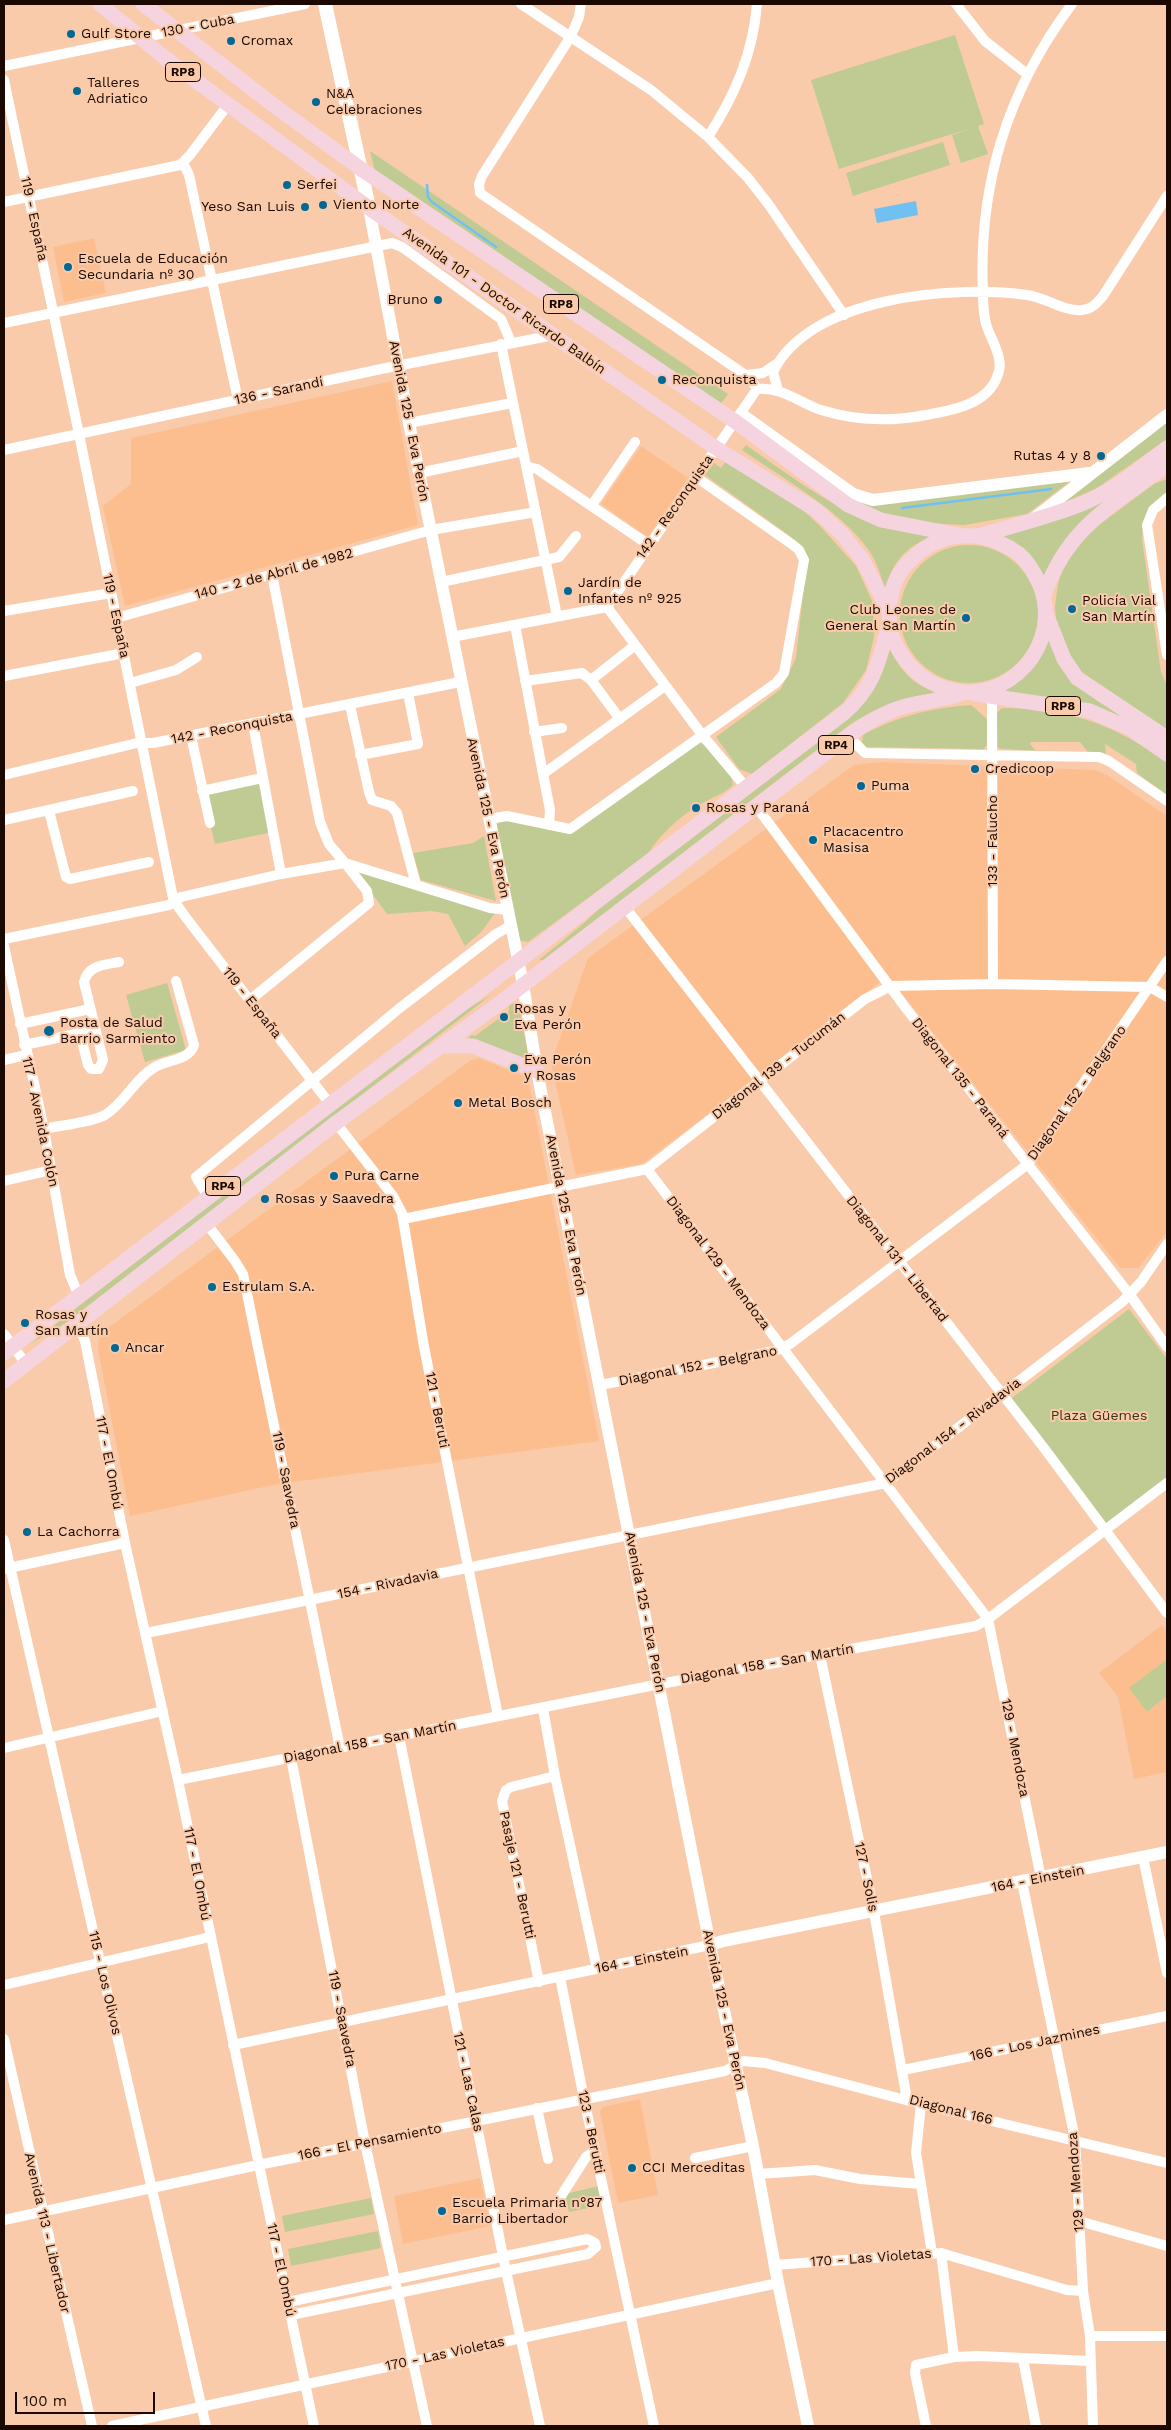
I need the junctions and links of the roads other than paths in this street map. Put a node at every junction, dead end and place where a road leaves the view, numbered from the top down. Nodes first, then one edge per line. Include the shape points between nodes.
1 (100, 4) edge
2 (143, 4) edge
3 (305, 4) edge
4 (326, 4) edge
5 (521, 4) edge
6 (581, 4) edge
7 (757, 4) edge
8 (956, 4) edge
9 (1072, 4) edge
10 (178, 32) junction
11 (571, 36) junction
12 (139, 39) junction
13 (4, 66) edge
14 (1027, 74) junction
15 (4, 80) edge
16 (227, 106) junction
17 (708, 136) junction
18 (183, 163) junction
19 (361, 169) junction
20 (1167, 196) edge
21 (29, 197) junction
22 (4, 202) edge
23 (369, 208) junction
24 (375, 247) junction
25 (213, 281) junction
26 (983, 292) junction
27 (54, 313) junction
28 (844, 315) junction
29 (4, 323) edge
30 (554, 334) junction
31 (506, 343) junction
32 (777, 364) junction
33 (399, 367) junction
34 (746, 375) junction
35 (757, 389) junction
36 (778, 390) junction
37 (238, 400) junction
38 (512, 403) junction
39 (1167, 415) edge
40 (738, 418) junction
41 (409, 423) junction
42 (80, 434) junction
43 (635, 442) dead end
44 (716, 448) junction
45 (1167, 448) edge
46 (4, 450) edge
47 (522, 451) junction
48 (1167, 465) edge
49 (526, 466) junction
50 (1161, 472) edge
51 (419, 473) junction
52 (1089, 473) junction
53 (696, 477) junction
54 (1167, 498) edge
55 (592, 505) junction
56 (536, 512) junction
57 (1030, 521) junction
58 (431, 530) junction
59 (576, 536) dead end
60 (958, 536) junction
61 (978, 536) junction
62 (649, 545) junction
63 (546, 561) junction
64 (272, 574) junction
65 (441, 582) junction
66 (111, 593) junction
67 (1044, 595) junction
68 (607, 607) junction
69 (4, 611) edge
70 (1046, 613) junction
71 (557, 616) junction
72 (889, 616) junction
73 (116, 618) junction
74 (515, 625) junction
75 (452, 637) junction
76 (634, 646) junction
77 (124, 654) junction
78 (1167, 655) edge
79 (197, 657) dead end
80 (4, 676) edge
81 (590, 680) junction
82 (525, 681) junction
83 (460, 682) junction
84 (130, 683) junction
85 (665, 686) junction
86 (408, 693) junction
87 (968, 693) junction
88 (992, 697) junction
89 (350, 705) junction
90 (300, 716) junction
91 (620, 718) junction
92 (252, 724) junction
93 (562, 728) dead end
94 (534, 732) junction
95 (191, 736) junction
96 (703, 736) junction
97 (848, 736) junction
98 (1167, 738) edge
99 (143, 744) junction
100 (1167, 754) edge
101 (360, 755) junction
102 (993, 755) junction
103 (544, 774) junction
104 (4, 775) edge
105 (262, 778) junction
106 (745, 786) junction
107 (134, 791) dead end
108 (202, 791) junction
109 (1167, 801) edge
110 (756, 806) junction
111 (49, 811) junction
112 (488, 819) junction
113 (4, 820) edge
114 (210, 823) dead end
115 (549, 825) junction
116 (149, 862) dead end
117 (345, 863) junction
118 (281, 874) junction
119 (416, 885) junction
120 (174, 901) junction
121 (625, 907) junction
122 (508, 910) junction
123 (510, 926) junction
124 (4, 939) edge
125 (4, 946) edge
126 (1167, 961) edge
127 (119, 962) dead end
128 (518, 962) junction
129 (176, 980) dead end
130 (523, 984) junction
131 (993, 984) junction
132 (891, 986) junction
133 (1150, 987) junction
134 (1167, 997) edge
135 (250, 1000) junction
136 (90, 1008) junction
137 (20, 1024) junction
138 (95, 1030) junction
139 (80, 1033) junction
140 (441, 1046) junction
141 (25, 1050) junction
142 (4, 1060) edge
143 (537, 1070) junction
144 (313, 1081) junction
145 (760, 1081) junction
146 (330, 1104) junction
147 (336, 1124) junction
148 (44, 1129) junction
149 (1028, 1164) junction
150 (647, 1169) junction
151 (51, 1170) junction
152 (4, 1181) edge
153 (560, 1187) junction
154 (208, 1197) junction
155 (403, 1219) junction
156 (207, 1224) junction
157 (1167, 1244) edge
158 (899, 1262) junction
159 (1130, 1295) junction
160 (79, 1296) junction
161 (77, 1323) junction
162 (4, 1334) edge
163 (1167, 1347) edge
164 (783, 1349) junction
165 (8, 1350) edge
166 (26, 1364) junction
167 (4, 1381) edge
168 (600, 1385) junction
169 (1002, 1395) junction
170 (886, 1483) junction
171 (1167, 1483) edge
172 (1106, 1531) junction
173 (630, 1535) junction
174 (4, 1540) edge
175 (125, 1543) junction
176 (7, 1568) edge
177 (468, 1568) junction
178 (309, 1600) junction
179 (1167, 1613) edge
180 (988, 1619) junction
181 (146, 1633) junction
182 (820, 1655) junction
183 (660, 1684) junction
184 (544, 1709) junction
185 (163, 1711) junction
186 (498, 1716) junction
187 (400, 1736) junction
188 (50, 1737) junction
189 (4, 1748) edge
190 (340, 1748) junction
191 (290, 1758) junction
192 (555, 1776) junction
193 (178, 1780) junction
194 (1167, 1852) edge
195 (1143, 1857) junction
196 (1041, 1878) junction
197 (1022, 1882) junction
198 (874, 1912) junction
199 (210, 1937) junction
200 (710, 1945) junction
201 (100, 1963) junction
202 (598, 1969) junction
203 (1167, 1973) edge
204 (560, 1976) junction
205 (539, 1982) junction
206 (4, 1985) edge
207 (451, 2000) junction
208 (1167, 2016) edge
209 (343, 2022) junction
210 (4, 2039) edge
211 (1056, 2039) junction
212 (233, 2045) junction
213 (735, 2065) junction
214 (904, 2070) junction
215 (584, 2099) junction
216 (907, 2100) junction
217 (920, 2104) junction
218 (537, 2108) junction
219 (476, 2121) junction
220 (1075, 2139) junction
221 (365, 2143) junction
222 (753, 2146) junction
223 (595, 2151) junction
224 (695, 2158) dead end
225 (548, 2159) dead end
226 (1167, 2163) edge
227 (258, 2165) junction
228 (758, 2174) junction
229 (920, 2184) junction
230 (152, 2188) junction
231 (556, 2204) dead end
232 (42, 2212) junction
233 (4, 2220) edge
234 (1079, 2221) junction
235 (1167, 2246) edge
236 (936, 2253) junction
237 (503, 2257) junction
238 (774, 2265) junction
239 (506, 2271) junction
240 (394, 2279) junction
241 (778, 2283) junction
242 (1083, 2291) junction
243 (396, 2294) junction
244 (288, 2302) junction
245 (291, 2316) junction
246 (630, 2316) junction
247 (1090, 2336) junction
248 (1167, 2336) edge
249 (520, 2338) junction
250 (954, 2357) junction
251 (1023, 2359) junction
252 (412, 2361) junction
253 (1090, 2361) junction
254 (305, 2386) junction
255 (201, 2406) junction
256 (92, 2426) edge
257 (112, 2426) edge
258 (206, 2426) edge
259 (314, 2426) edge
260 (427, 2426) edge
261 (540, 2426) edge
262 (654, 2426) edge
263 (808, 2426) edge
264 (926, 2426) edge
265 (1036, 2426) edge
266 (1093, 2426) edge

1 - 12 main road, Avenida 101 - Doctor Ricardo Balbín / RP8
2 - 10 main road, Avenida 101 - Doctor Ricardo Balbín / RP8
3 - 10 street, 130 - Cuba
4 - 19 main road, Avenida 125 - Eva Perón
5 - 11 street
6 - 11 street
7 - 17 street via 742,76 724,113
8 - 14 street via 985,41
9 - 14 street
10 - 12 street, 130 - Cuba
10 - 19 main road, Avenida 101 - Doctor Ricardo Balbín / RP8
11 - 17 street via 651,90
11 - 34 street via 482,176 480,193
12 - 13 street, 130 - Cuba
12 - 16 main road, Avenida 101 - Doctor Ricardo Balbín / RP8
14 - 26 street via 1001,137 990,180 982,242
15 - 21 street, 119 - España
16 - 18 street
16 - 23 main road, Avenida 101 - Doctor Ricardo Balbín / RP8
17 - 28 street via 770,205
18 - 21 street
18 - 25 street via 189,175
19 - 23 main road, Avenida 125 - Eva Perón
19 - 40 main road, Avenida 101 - Doctor Ricardo Balbín / RP8
20 - 26 street via 1103,296 1091,308 1075,310 1029,295
21 - 22 street
21 - 27 street, 119 - España
23 - 24 street, Avenida 125 - Eva Perón
23 - 30 main road, Avenida 101 - Doctor Ricardo Balbín / RP8
24 - 25 street
24 - 31 street via 392,242 402,247 501,319 506,325
24 - 33 street, Avenida 125 - Eva Perón
25 - 27 street
25 - 37 street
26 - 28 street via 919,295 879,302
26 - 36 street via 986,322 1000,366 992,385 972,404 925,415 866,420 819,409
27 - 29 street
27 - 42 street, 119 - España
28 - 32 street via 801,339
30 - 31 street, 136 - Sarandí
30 - 44 main road, Avenida 101 - Doctor Ricardo Balbín / RP8
31 - 33 street, 136 - Sarandí
31 - 38 street
32 - 34 street via 763,373
32 - 36 street via 773,378
33 - 37 street, 136 - Sarandí
33 - 41 street, Avenida 125 - Eva Perón
34 - 35 street via 754,381
35 - 36 street
35 - 40 street, 142 - Reconquista
37 - 42 street, 136 - Sarandí
38 - 41 street
38 - 47 street
39 - 52 street
40 - 44 street, 142 - Reconquista
40 - 52 street via 853,494 873,500
40 - 60 main road, Avenida 101 - Doctor Ricardo Balbín / RP8 via 832,494 861,512 881,520
41 - 51 street, Avenida 125 - Eva Perón
42 - 46 street, 136 - Sarandí
42 - 66 street, 119 - España
43 - 55 street
44 - 53 street, 142 - Reconquista
44 - 72 main road, Avenida 101 - Doctor Ricardo Balbín / RP8 via 802,500 828,520 862,559
45 - 57 main road, RP4 via 1108,491
47 - 49 street
47 - 51 street
48 - 50 main road, RP4
49 - 55 street via 537,469
49 - 56 street
50 - 67 main road, RP4 via 1078,533 1056,564
51 - 58 street, Avenida 125 - Eva Perón
52 - 57 street
53 - 62 street, 142 - Reconquista
53 - 96 street via 793,545 804,560 784,673 776,683
54 - 78 street via 1153,510 1147,525
55 - 62 street
56 - 58 street, 140 - 2 de Abril de 1982
56 - 63 street
57 - 61 main road, RP4
58 - 64 street, 140 - 2 de Abril de 1982
58 - 65 street, Avenida 125 - Eva Perón
59 - 63 street via 563,555
60 - 61 main road, RP4
60 - 72 main road, RP4 via 937,541 903,569 893,589
61 - 67 main road, RP4 via 1000,542 1020,555 1035,573
62 - 68 street, 142 - Reconquista
63 - 65 street
63 - 71 street
64 - 73 street, 140 - 2 de Abril de 1982
64 - 90 street
65 - 75 street, Avenida 125 - Eva Perón
66 - 69 street
66 - 73 street, 119 - España
67 - 70 main road, RP4
68 - 71 street
68 - 76 street
70 - 87 main road, RP4 via 1034,656 1018,673 999,685
70 - 98 main road, RP8 via 1064,659 1077,678
71 - 74 street
72 - 87 main road, RP4 via 898,647 912,669 927,680
72 - 106 main road, RP4 via 876,670 861,697
73 - 77 street, 119 - España
74 - 75 street
74 - 82 street
75 - 83 street, Avenida 125 - Eva Perón
76 - 81 street
76 - 85 street
77 - 80 street
77 - 84 street, 119 - España
79 - 84 street via 176,670
81 - 82 street via 575,672
81 - 91 street
82 - 94 street
83 - 86 street, 142 - Reconquista
83 - 112 street, Avenida 125 - Eva Perón
84 - 99 street, 119 - España
85 - 91 street
85 - 96 street
86 - 89 street, 142 - Reconquista
86 - 101 street via 418,744
87 - 88 main road, RP8
87 - 97 main road, RP4 via 895,709
88 - 100 main road, RP8 via 1090,711 1131,729
88 - 102 street, 133 - Falucho
89 - 90 street, 142 - Reconquista
89 - 101 street
90 - 92 street, 142 - Reconquista
90 - 117 street via 320,822 330,844
91 - 103 street
92 - 95 street, 142 - Reconquista
92 - 105 street
93 - 94 street
94 - 103 street
95 - 99 street, 142 - Reconquista
95 - 108 street
96 - 106 street
96 - 115 street via 577,825 570,829
97 - 102 street via 865,754
97 - 110 main road, RP4
99 - 104 street, 142 - Reconquista
99 - 120 street, 119 - España
101 - 119 street via 372,800 391,806 397,813
102 - 109 street via 1104,758
102 - 131 street, 133 - Falucho
103 - 115 street
105 - 108 street
105 - 118 street
106 - 128 main road, RP4
107 - 111 street
108 - 114 street
110 - 121 main road, RP4
110 - 132 street, Diagonal 135 - Paraná
111 - 113 street
111 - 116 street via 66,877
112 - 115 street via 507,816
112 - 122 street, Avenida 125 - Eva Perón
117 - 118 street
117 - 119 street
117 - 135 street via 367,891 369,903
118 - 120 street
119 - 122 street via 490,908
120 - 124 street via 169,905
120 - 135 street, 119 - España
121 - 130 main road, RP4
121 - 145 street, Diagonal 131 - Libertad
122 - 123 street, Avenida 125 - Eva Perón
123 - 128 street, Avenida 125 - Eva Perón
123 - 144 street via 401,1008
125 - 137 street, 117 - Avenida Colón
126 - 133 street, Diagonal 152 - Belgrano
127 - 136 street via 88,971 84,982
128 - 130 street, Avenida 125 - Eva Perón
128 - 146 main road, RP4
129 - 148 street via 193,1051 143,1075 105,1115
130 - 140 main road, RP4
130 - 143 street, Avenida 125 - Eva Perón
131 - 132 street, Diagonal 139 - Tucumán
131 - 133 street, Diagonal 139 - Tucumán
132 - 145 street, Diagonal 139 - Tucumán via 865,998
132 - 149 street, Diagonal 135 - Paraná
133 - 134 street, Diagonal 139 - Tucumán
133 - 149 street, Diagonal 152 - Belgrano
135 - 144 street, 119 - España
136 - 137 street
136 - 138 street
137 - 141 street, 117 - Avenida Colón
138 - 139 street
138 - 139 street via 103,1060 103,1065 97,1070 88,1065
139 - 141 street
140 - 143 main road via 473,1046
140 - 147 main road, RP4
141 - 142 street
141 - 148 street, 117 - Avenida Colón
143 - 153 street, Avenida 125 - Eva Perón
144 - 146 street, 119 - España
144 - 154 street via 196,1177
145 - 150 street, Diagonal 139 - Tucumán
145 - 158 street, Diagonal 131 - Libertad
146 - 154 main road, RP4
147 - 155 street, 121 - Beruti via 393,1196
147 - 156 main road, RP4
148 - 151 street, 117 - Avenida Colón
149 - 158 street, Diagonal 152 - Belgrano
149 - 159 street, Diagonal 135 - Paraná
150 - 153 street, Diagonal 139 - Tucumán
150 - 164 street, Diagonal 129 - Mendoza
151 - 152 street
151 - 160 street, 117 - Avenida Colón via 70,1275
153 - 155 street, Diagonal 139 - Tucumán
153 - 168 street, Avenida 125 - Eva Perón
154 - 160 main road, RP4
155 - 177 street, 121 - Beruti via 424,1347
156 - 161 main road, RP4
156 - 178 street, 119 - Saavedra via 243,1274
157 - 159 street, Diagonal 154 - Rivadavia
158 - 164 street, Diagonal 152 - Belgrano
158 - 169 street, Diagonal 131 - Libertad
159 - 163 street, Diagonal 135 - Paraná
159 - 169 street, Diagonal 154 - Rivadavia
160 - 165 main road, RP4
161 - 166 main road, RP4
161 - 175 street, 117 - El Ombú via 85,1341
162 - 165 street
164 - 168 street, Diagonal 152 - Belgrano
164 - 170 street, Diagonal 129 - Mendoza
165 - 166 street
166 - 167 main road, RP4
168 - 173 street, Avenida 125 - Eva Perón
169 - 170 street, Diagonal 154 - Rivadavia
169 - 172 street, Diagonal 131 - Libertad
170 - 173 street, Diagonal 154 - Rivadavia
170 - 180 street, Diagonal 129 - Mendoza
171 - 172 street, Diagonal 158 - San Martín
172 - 179 street, Diagonal 131 - Libertad
172 - 180 street, Diagonal 158 - San Martín
173 - 177 street, 154 - Rivadavia
173 - 183 street, Avenida 125 - Eva Perón
174 - 176 street, 115 - Los Olivos
175 - 176 street
175 - 181 street, 117 - El Ombú
176 - 188 street, 115 - Los Olivos
177 - 178 street, 154 - Rivadavia
177 - 186 street, 121 - Beruti
178 - 181 street, 154 - Rivadavia
178 - 190 street, 119 - Saavedra
180 - 182 street, Diagonal 158 - San Martín via 976,1626
180 - 196 street, 129 - Mendoza
181 - 185 street, 117 - El Ombú
182 - 183 street, Diagonal 158 - San Martín
182 - 198 street, 127 - Solis
183 - 184 street, Diagonal 158 - San Martín
183 - 200 street, Avenida 125 - Eva Perón
184 - 186 street, Diagonal 158 - San Martín
184 - 192 street
185 - 188 street
185 - 193 street, 117 - El Ombú
186 - 187 street, Diagonal 158 - San Martín
187 - 190 street, Diagonal 158 - San Martín
187 - 207 street, 121 - Las Calas
188 - 189 street
188 - 201 street, 115 - Los Olivos
190 - 191 street, Diagonal 158 - San Martín
191 - 193 street, Diagonal 158 - San Martín
191 - 209 street, 119 - Saavedra
192 - 202 street
192 - 205 street, Pasaje 121 - Berutti via 510,1787 502,1801
193 - 199 street, 117 - El Ombú
194 - 195 street, 164 - Einstein
195 - 196 street, 164 - Einstein
195 - 203 street
196 - 197 street, 164 - Einstein
197 - 198 street, 164 - Einstein
197 - 211 street, 129 - Mendoza
198 - 200 street, 164 - Einstein via 722,1940
198 - 214 street, 127 - Solis
199 - 201 street
199 - 212 street, 117 - El Ombú
200 - 202 street, 164 - Einstein
200 - 213 street, Avenida 125 - Eva Perón
201 - 206 street
201 - 230 street, 115 - Los Olivos
202 - 204 street, 164 - Einstein
204 - 205 street, 164 - Einstein
204 - 215 street, 123 - Berutti
205 - 207 street, 164 - Einstein
207 - 209 street, 164 - Einstein
207 - 219 street, 121 - Las Calas
208 - 211 street, 166 - Los Jazmines
209 - 212 street, 164 - Einstein
209 - 221 street, 119 - Saavedra
210 - 232 street, Avenida 113 - Libertador
211 - 214 street, 166 - Los Jazmines
211 - 220 street, 129 - Mendoza
212 - 227 street, 117 - El Ombú
213 - 215 street, 166 - El Pensamiento via 725,2071
213 - 216 street, Diagonal 166 via 743,2061 764,2063
213 - 222 street, Avenida 125 - Eva Perón
214 - 216 street, 127 - Solis
215 - 218 street, 166 - El Pensamiento
215 - 223 street, 123 - Berutti
216 - 217 street, Diagonal 166
217 - 220 street, Diagonal 166
217 - 229 street via 916,2153
218 - 219 street, 166 - El Pensamiento
218 - 225 street
219 - 221 street, 166 - El Pensamiento
219 - 237 street, 121 - Las Calas
220 - 226 street, Diagonal 166
220 - 234 street, 129 - Mendoza
221 - 227 street, 166 - El Pensamiento
221 - 240 street, 119 - Saavedra
222 - 224 street
222 - 228 street, Avenida 125 - Eva Perón
223 - 231 street via 586,2157
223 - 246 street, 123 - Berutti
227 - 230 street, 166 - El Pensamiento
227 - 244 street, 117 - El Ombú
228 - 229 street via 814,2170 860,2179
228 - 238 street, Avenida 125 - Eva Perón
229 - 236 street
230 - 232 street, 166 - El Pensamiento
230 - 255 street, 115 - Los Olivos
232 - 233 street, 166 - El Pensamiento
232 - 256 street, Avenida 113 - Libertador
234 - 235 street
234 - 242 street, 129 - Mendoza
236 - 238 street, 170 - Las Violetas
236 - 242 street, 170 - Las Violetas via 1067,2290
236 - 250 street
237 - 239 street, 121 - Las Calas
237 - 239 street via 587,2239 596,2247 588,2254
237 - 240 street
238 - 241 street, Avenida 125 - Eva Perón
239 - 243 street
239 - 249 street, 121 - Las Calas
240 - 243 street, 119 - Saavedra
240 - 244 street
241 - 246 street, 170 - Las Violetas
241 - 263 street, Avenida 125 - Eva Perón
242 - 247 street, 129 - Mendoza
243 - 245 street
243 - 252 street, 119 - Saavedra
244 - 245 street, 117 - El Ombú
245 - 254 street, 117 - El Ombú
246 - 249 street, 170 - Las Violetas
246 - 262 street, 123 - Berutti
247 - 248 street
247 - 253 street, 129 - Mendoza
249 - 252 street, 170 - Las Violetas
249 - 261 street, 121 - Las Calas
250 - 251 street
250 - 264 street via 916,2365
251 - 253 street
251 - 265 street
252 - 254 street, 170 - Las Violetas
252 - 260 street, 119 - Saavedra
253 - 266 street, 129 - Mendoza
254 - 255 street, 170 - Las Violetas
254 - 259 street, 117 - El Ombú
255 - 257 street, 170 - Las Violetas
255 - 258 street, 115 - Los Olivos

